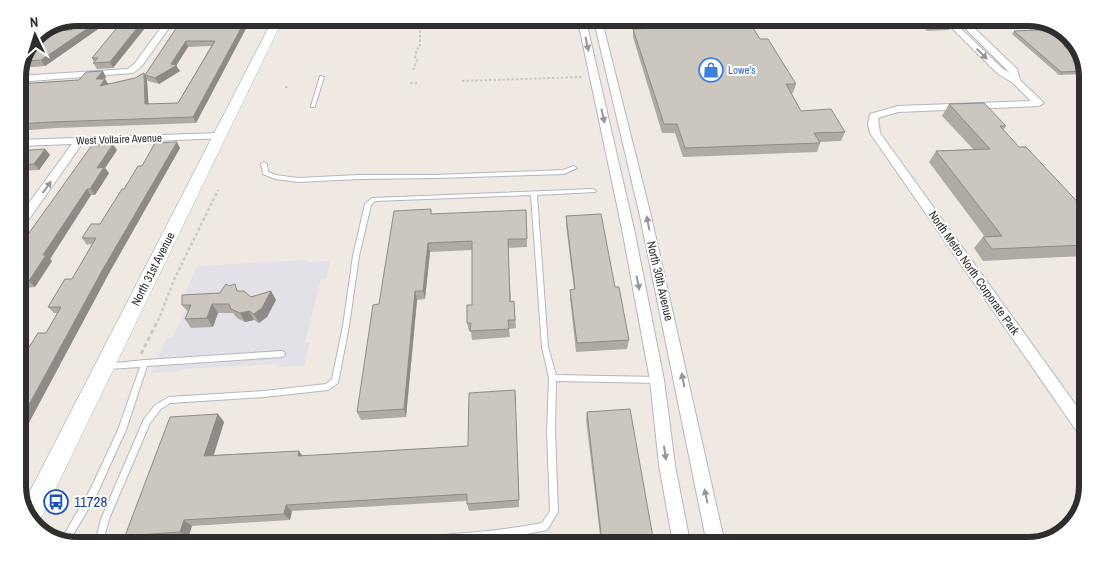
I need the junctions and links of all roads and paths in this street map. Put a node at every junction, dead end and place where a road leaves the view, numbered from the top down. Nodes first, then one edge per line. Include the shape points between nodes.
1 (166, 26) edge
2 (275, 26) edge
3 (422, 26) edge
4 (583, 26) edge
5 (599, 26) edge
6 (954, 26) edge
7 (967, 26) edge
8 (413, 70) dead end
9 (322, 77) dead end
10 (584, 77) dead end
11 (26, 78) edge
12 (462, 81) dead end
13 (1016, 81) junction
14 (410, 83) dead end
15 (417, 83) dead end
16 (313, 106) dead end
17 (220, 136) junction
18 (80, 140) junction
19 (26, 143) edge
20 (264, 164) dead end
21 (574, 168) dead end
22 (218, 190) dead end
23 (594, 191) dead end
24 (534, 193) junction
25 (26, 215) edge
26 (282, 354) dead end
27 (145, 363) junction
28 (136, 364) junction
29 (104, 367) junction
30 (553, 378) junction
31 (656, 380) junction
32 (1079, 422) edge
33 (33, 509) edge
34 (67, 536) edge
35 (102, 537) edge
36 (465, 537) edge
37 (681, 537) edge
38 (715, 537) edge

1 - 11 street via 130,71
2 - 17 street, North 31st Avenue
3 - 8 path
4 -> 31 street, North 30th Avenue via 628,229
38 -> 5 street, North 30th Avenue via 646,214
6 -> 13 street via 1000,71
7 - 13 street via 1014,71
9 - 16 lane
10 - 12 path
13 - 32 street, North Metro North Corporate Park via 1039,103 898,109 874,116 873,124 876,133
14 - 15 path
17 - 18 street, West Voltaire Avenue
17 - 29 street, North 31st Avenue
18 - 19 street, West Voltaire Avenue
25 -> 18 street
20 - 21 lane via 265,173 271,177 289,179 421,178 564,172
22 - 28 path
23 - 24 lane
24 - 30 lane via 545,346
24 - 35 lane via 374,199 368,204 356,256 335,381 328,387 169,400 158,407 147,421 105,519
26 - 27 lane
27 - 28 lane
27 - 34 lane via 122,430 93,493
28 - 29 lane
29 - 33 street, North 31st Avenue
30 - 31 lane
30 - 36 lane via 554,512 544,527
31 -> 37 street, North 30th Avenue

